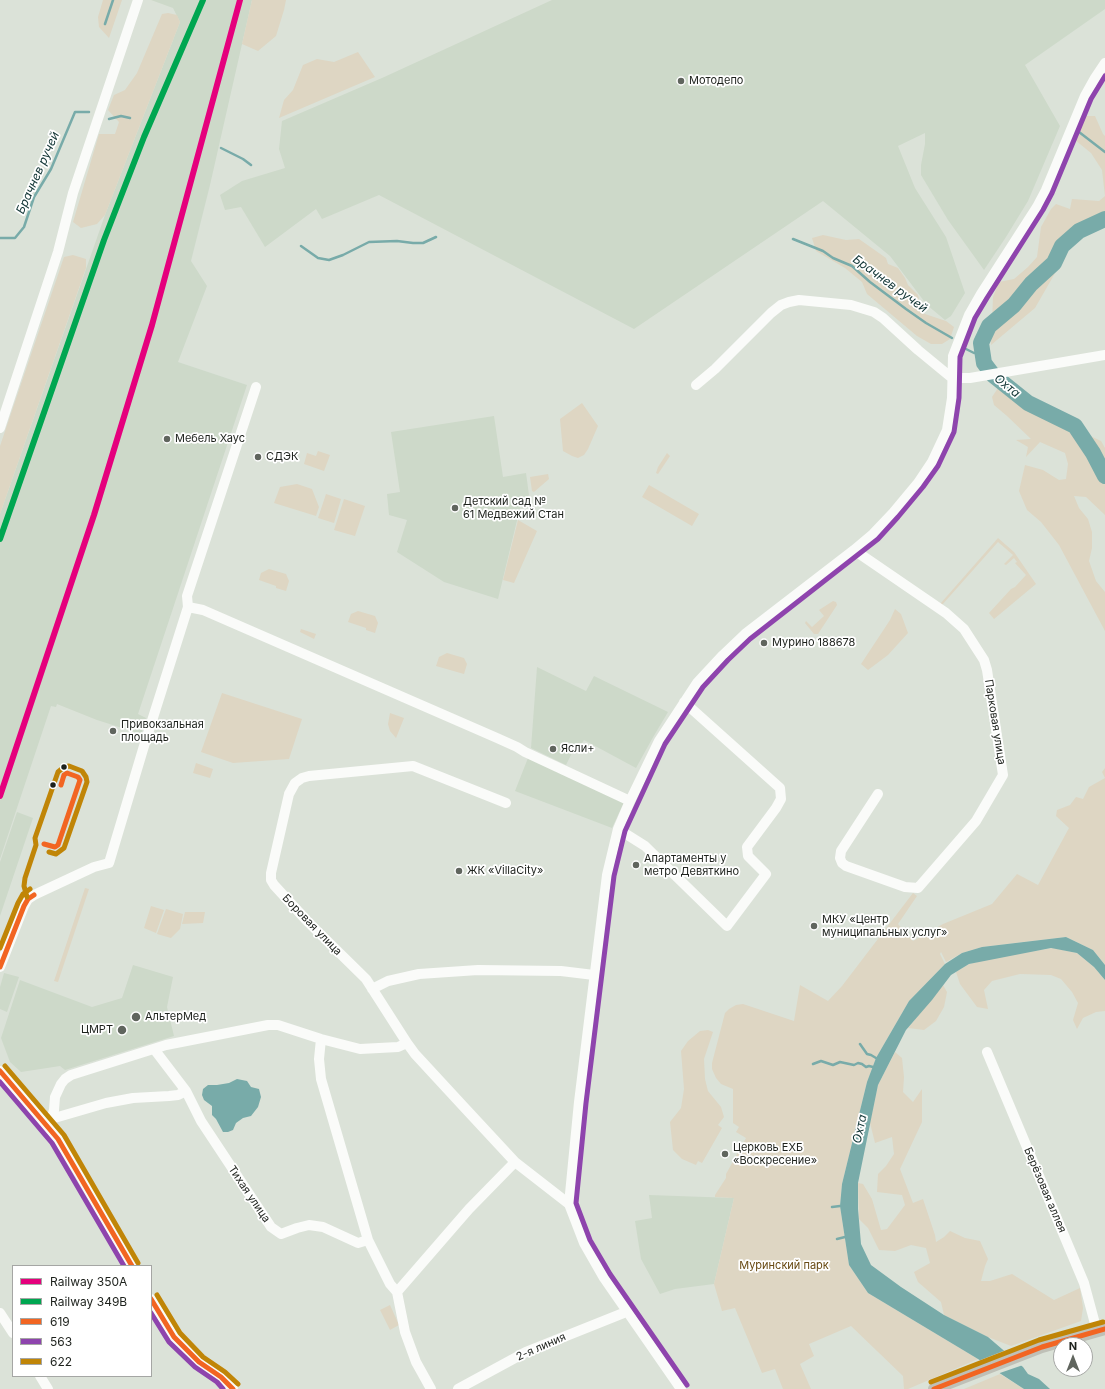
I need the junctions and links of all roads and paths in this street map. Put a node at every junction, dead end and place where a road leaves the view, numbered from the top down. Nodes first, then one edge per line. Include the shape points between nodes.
1 (138, 0) edge
2 (1105, 63) edge
3 (1105, 355) edge
4 (952, 378) junction
5 (696, 385) dead end
6 (256, 387) dead end
7 (0, 428) edge
8 (854, 550) junction
9 (188, 607) junction
10 (684, 702) junction
11 (878, 794) dead end
12 (630, 801) junction
13 (506, 803) dead end
14 (618, 829) junction
15 (0, 967) edge
16 (594, 975) junction
17 (372, 989) junction
18 (321, 1039) junction
19 (407, 1043) junction
20 (154, 1049) junction
21 (986, 1052) dead end
22 (0, 1071) edge
23 (186, 1091) junction
24 (49, 1122) junction
25 (515, 1162) junction
26 (569, 1204) junction
27 (368, 1240) junction
28 (131, 1265) edge
29 (397, 1292) junction
30 (152, 1300) edge
31 (626, 1312) junction
32 (0, 1313) edge
33 (1101, 1330) edge
34 (12, 1331) edge
35 (41, 1377) edge
36 (229, 1388) edge
37 (48, 1389) edge
38 (431, 1389) edge
39 (458, 1389) edge
40 (681, 1389) edge
41 (934, 1389) edge

1 - 7 street via 73,193 58,252
2 - 4 street via 1085,96 1037,208 981,294 963,331 955,352
3 - 4 street via 970,378
4 - 5 street via 874,312 851,305 799,300 782,305 770,313 715,370
4 - 8 street via 947,430 932,462 893,513
6 - 9 street via 187,596
8 - 10 street via 736,642 697,683
8 - 11 street, Парковая улица via 946,613 964,629 986,665 1003,775 976,821 918,888 905,887 842,863 841,851
9 - 12 street via 203,610 517,747
9 - 15 street via 109,863 94,867 28,899
10 - 12 street via 659,741
10 - 14 street via 780,788 781,799 776,808 747,847 748,856 766,874 727,926 645,846
12 - 14 street
13 - 17 street, Боровая улица via 413,766 309,776 295,783 289,794 271,880 308,922 366,979
14 - 16 street via 607,875
16 - 17 street via 561,971 478,970 419,974 388,981
16 - 26 street
17 - 19 street, Боровая улица
18 - 19 street via 360,1049 398,1047
18 - 20 street via 290,1028 268,1025
18 - 27 street via 321,1079
19 - 25 street, Боровая улица
20 - 23 street, Тихая улица
20 - 24 street via 65,1079 60,1084
21 - 33 street, Берёзовая аллея via 1084,1283
22 - 24 street
23 - 24 street via 178,1095 113,1102
23 - 27 street, Тихая улица via 200,1121 276,1232 281,1234 309,1225 323,1227 358,1243
24 - 28 street
25 - 26 street, Боровая улица
25 - 29 street via 469,1209
26 - 31 street via 584,1242
27 - 29 street via 390,1284
29 - 38 street via 405,1332 416,1362
30 - 36 street via 174,1337 199,1362 221,1377
31 - 39 street, 2-я линия via 526,1352
31 - 40 street
32 - 34 street
33 - 41 main road via 1042,1347
35 - 37 street

